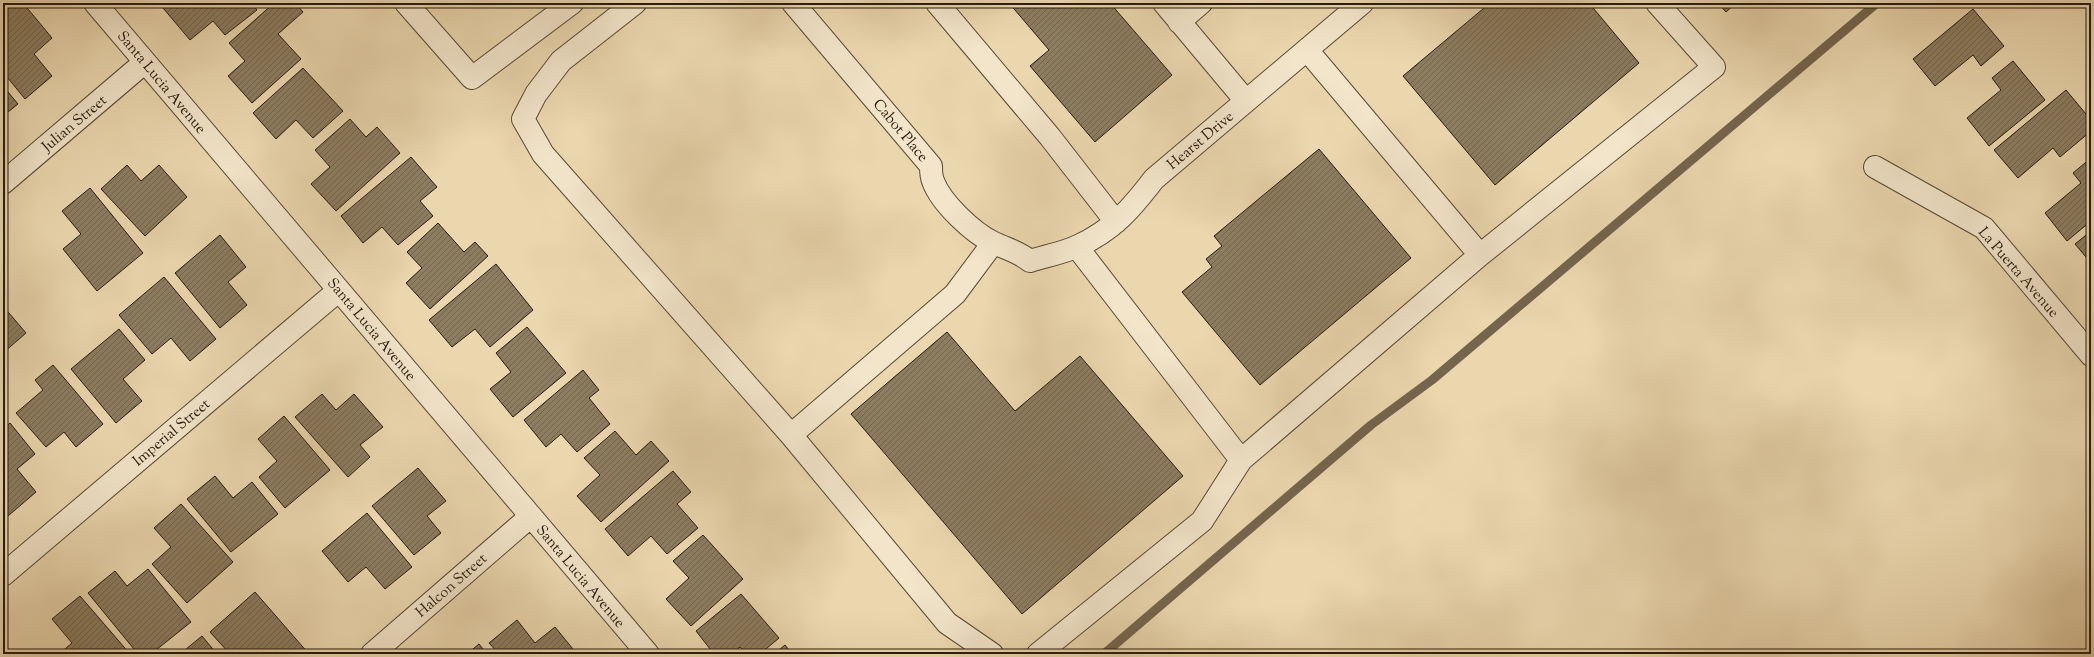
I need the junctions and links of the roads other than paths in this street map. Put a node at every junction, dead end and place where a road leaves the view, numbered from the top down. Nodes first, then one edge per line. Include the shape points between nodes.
1 (95, 3) edge
2 (406, 3) edge
3 (572, 3) edge
4 (635, 3) edge
5 (794, 3) edge
6 (936, 3) edge
7 (1164, 3) edge
8 (1200, 3) edge
9 (1362, 3) edge
10 (1657, 3) edge
11 (1179, 22) junction
12 (1307, 50) junction
13 (145, 62) junction
14 (1246, 101) junction
15 (1875, 167) dead end
16 (3, 183) edge
17 (1116, 222) junction
18 (993, 243) junction
19 (1077, 247) junction
20 (1480, 255) junction
21 (1030, 261) joint
22 (339, 290) junction
23 (2091, 355) edge
24 (791, 435) junction
25 (1241, 460) junction
26 (531, 516) junction
27 (3, 575) edge
28 (372, 654) edge
29 (648, 654) edge
30 (992, 654) edge
31 (1038, 654) edge

1 - 13 street, Santa Lucia Avenue
2 - 3 street via 472,78
4 - 24 street via 561,61 536,94 523,119 543,154
5 - 18 street, Cabot Place via 931,166 932,180 943,198 966,223
6 - 17 street via 1050,137
7 - 11 street
8 - 11 street
9 - 12 street, Hearst Drive
10 - 20 street via 1714,67
11 - 14 street
12 - 14 street, Hearst Drive
12 - 20 street
13 - 16 street, Julian Street
13 - 22 street, Santa Lucia Avenue
14 - 17 street, Hearst Drive via 1154,179 1132,208
15 - 23 street, La Puerta Avenue via 1984,228
17 - 19 street, Hearst Drive
18 - 21 street, Cabot Place via 1023,255
18 - 24 street via 955,294
19 - 21 street, Hearst Drive
19 - 25 street
20 - 25 street
22 - 26 street, Santa Lucia Avenue
22 - 27 street, Imperial Street
24 - 30 street via 947,623
25 - 31 street via 1202,521
26 - 28 street, Halcon Street
26 - 29 street, Santa Lucia Avenue

